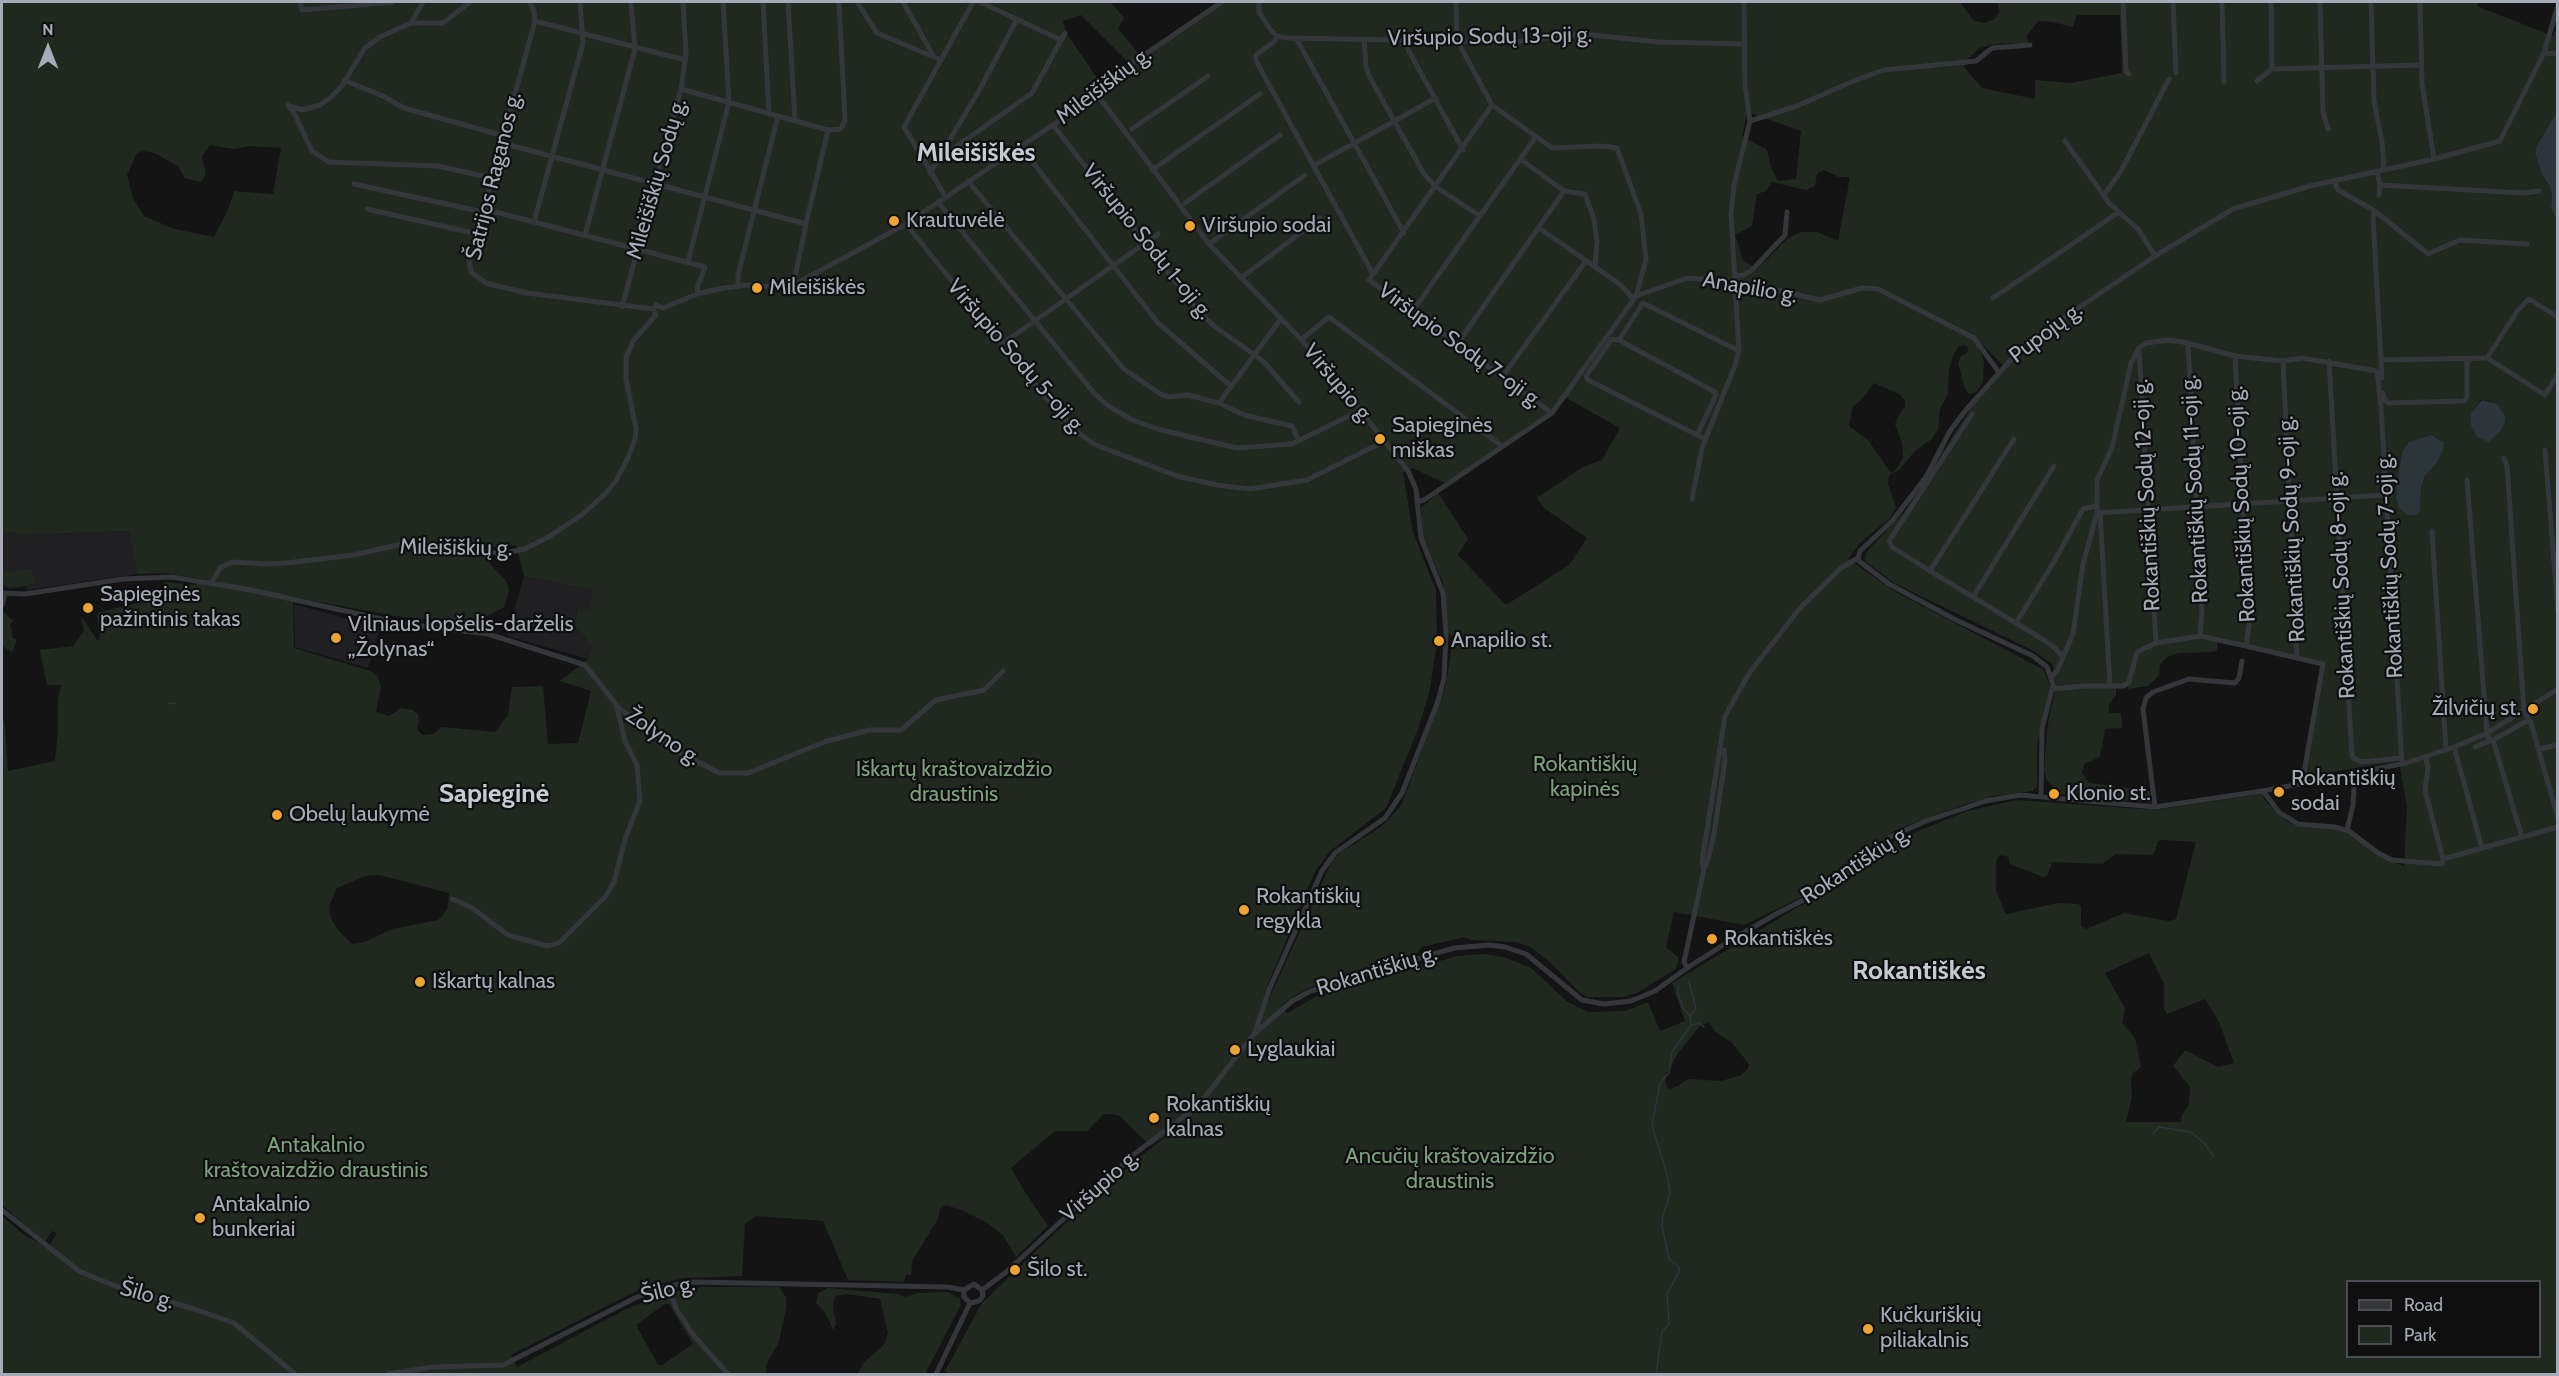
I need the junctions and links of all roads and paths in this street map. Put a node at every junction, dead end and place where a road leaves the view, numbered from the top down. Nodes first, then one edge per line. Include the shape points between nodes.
1 (300, 2) edge
2 (393, 2) edge
3 (423, 2) edge
4 (470, 2) edge
5 (530, 2) edge
6 (580, 2) edge
7 (631, 2) edge
8 (683, 2) edge
9 (723, 2) edge
10 (763, 2) edge
11 (788, 2) edge
12 (839, 2) edge
13 (857, 2) edge
14 (903, 2) edge
15 (973, 2) edge
16 (980, 2) edge
17 (1222, 2) edge
18 (1259, 2) edge
19 (1456, 2) edge
20 (1744, 2) edge
21 (2123, 2) edge
22 (2173, 2) edge
23 (2222, 2) edge
24 (2271, 2) edge
25 (2320, 2) edge
26 (2371, 2) edge
27 (2420, 2) edge
28 (2558, 5) edge
29 (1017, 19) junction
30 (535, 21) junction
31 (411, 23) junction
32 (2555, 29) edge
33 (1065, 33) dead end
34 (582, 35) junction
35 (1277, 36) junction
36 (1296, 38) junction
37 (1061, 40) junction
38 (1364, 40) junction
39 (1457, 40) junction
40 (1404, 42) junction
41 (1744, 44) junction
42 (2030, 45) dead end
43 (635, 49) junction
44 (2544, 53) junction
45 (2558, 54) edge
46 (933, 56) junction
47 (685, 60) junction
48 (941, 60) junction
49 (2421, 64) junction
50 (2373, 65) junction
51 (2322, 68) junction
52 (2272, 69) junction
53 (2129, 74) dead end
54 (2176, 74) dead end
55 (1208, 76) dead end
56 (2169, 79) dead end
57 (344, 80) junction
58 (2257, 81) dead end
59 (2224, 82) dead end
60 (681, 89) junction
61 (1096, 93) junction
62 (1260, 94) dead end
63 (1436, 98) junction
64 (729, 102) junction
65 (1492, 105) junction
66 (769, 114) junction
67 (778, 116) junction
68 (795, 120) junction
69 (1750, 121) junction
70 (1395, 122) junction
71 (1053, 125) junction
72 (1132, 129) dead end
73 (2328, 129) dead end
74 (828, 130) junction
75 (1280, 135) dead end
76 (504, 136) junction
77 (1535, 138) junction
78 (2065, 141) dead end
79 (502, 143) junction
80 (1354, 144) junction
81 (1020, 146) junction
82 (1463, 150) junction
83 (551, 157) junction
84 (940, 158) junction
85 (1520, 159) junction
86 (2434, 159) junction
87 (1313, 166) junction
88 (1152, 170) junction
89 (2381, 170) junction
90 (602, 171) junction
91 (930, 173) junction
92 (1305, 175) dead end
93 (492, 178) junction
94 (968, 181) junction
95 (2334, 181) junction
96 (354, 184) dead end
97 (654, 184) junction
98 (2380, 185) junction
99 (1436, 187) junction
100 (1564, 191) junction
101 (2540, 191) dead end
102 (2104, 195) junction
103 (2379, 195) dead end
104 (945, 196) junction
105 (704, 197) junction
106 (938, 202) junction
107 (1185, 203) dead end
108 (367, 210) dead end
109 (483, 210) junction
110 (755, 211) junction
111 (2375, 211) junction
112 (1787, 212) dead end
113 (2119, 212) junction
114 (1480, 216) junction
115 (1320, 218) dead end
116 (534, 222) junction
117 (806, 224) junction
118 (906, 224) junction
119 (1539, 228) junction
120 (1404, 233) junction
121 (477, 234) junction
122 (1158, 234) dead end
123 (585, 235) junction
124 (1146, 243) junction
125 (1209, 244) junction
126 (2527, 244) dead end
127 (636, 249) junction
128 (2155, 256) junction
129 (1586, 261) junction
130 (688, 262) junction
131 (1114, 265) junction
132 (1595, 267) junction
133 (1373, 274) junction
134 (1241, 278) junction
135 (1736, 278) junction
136 (738, 285) junction
137 (793, 286) junction
138 (697, 294) junction
139 (1066, 298) junction
140 (1635, 298) junction
141 (1994, 298) dead end
142 (621, 307) junction
143 (654, 312) junction
144 (1412, 312) junction
145 (2558, 317) edge
146 (1034, 320) junction
147 (1280, 320) junction
148 (1615, 325) junction
149 (1624, 332) junction
150 (1301, 340) junction
151 (1618, 340) junction
152 (1458, 343) junction
153 (2187, 343) junction
154 (1002, 344) junction
155 (2139, 348) junction
156 (1739, 351) junction
157 (1256, 356) junction
158 (2235, 356) junction
159 (2467, 357) junction
160 (2487, 358) junction
161 (2381, 360) junction
162 (2283, 361) junction
163 (2329, 362) junction
164 (1998, 371) junction
165 (2558, 374) edge
166 (1503, 376) junction
167 (1231, 386) junction
168 (1299, 402) dead end
169 (1219, 403) junction
170 (1361, 410) junction
171 (1552, 413) junction
172 (1972, 414) dead end
173 (1697, 435) junction
174 (1705, 439) junction
175 (2014, 439) dead end
176 (1299, 441) junction
177 (1385, 441) junction
178 (1502, 446) junction
179 (2545, 450) dead end
180 (2504, 458) dead end
181 (2054, 466) dead end
182 (2467, 480) dead end
183 (2385, 495) junction
184 (2337, 497) junction
185 (1692, 499) dead end
186 (2290, 501) junction
187 (1417, 502) junction
188 (2242, 503) junction
189 (2196, 505) junction
190 (2095, 506) junction
191 (2148, 509) junction
192 (2099, 513) junction
193 (2432, 531) dead end
194 (1858, 558) junction
195 (1930, 571) junction
196 (211, 583) junction
197 (3, 593) edge
198 (1973, 597) junction
199 (2, 605) edge
200 (2558, 612) edge
201 (2016, 623) junction
202 (2200, 636) junction
203 (2156, 643) junction
204 (2246, 646) junction
205 (2062, 656) junction
206 (2297, 658) junction
207 (2242, 661) dead end
208 (1003, 671) dead end
209 (2052, 675) junction
210 (2110, 686) junction
211 (2052, 689) junction
212 (2558, 689) edge
213 (616, 704) junction
214 (2524, 711) junction
215 (2529, 720) junction
216 (2487, 732) junction
217 (2491, 740) junction
218 (2558, 745) edge
219 (2454, 747) junction
220 (2475, 747) dead end
221 (2539, 749) junction
222 (2446, 750) junction
223 (2426, 758) junction
224 (2401, 761) junction
225 (2355, 773) junction
226 (2302, 784) junction
227 (2263, 791) junction
228 (2042, 796) junction
229 (2155, 807) junction
230 (2558, 818) edge
231 (2558, 827) edge
232 (2347, 830) junction
233 (2522, 837) junction
234 (2482, 848) junction
235 (2442, 861) junction
236 (452, 899) dead end
237 (1687, 968) junction
238 (1254, 1034) junction
239 (1240, 1054) joint
240 (2, 1210) edge
241 (666, 1286) junction
242 (964, 1290) junction
243 (982, 1290) junction
244 (970, 1303) junction
245 (295, 1374) edge
246 (388, 1374) edge
247 (728, 1374) edge
248 (936, 1374) edge

1 - 2 street via 302,10
3 - 31 street
4 - 31 street via 444,23
5 - 30 street, Šatrijos Raganos g.
6 - 34 street
7 - 43 street
8 - 47 street
9 - 64 street
10 - 66 street
11 - 68 street
12 - 74 street via 845,120 841,129
13 - 46 street via 877,33
14 - 46 street
15 - 48 street
16 - 29 street
17 - 61 street, Mileišiškių g. via 1125,68
18 - 35 street via 1260,15
19 - 39 street
20 - 41 street
21 - 53 street
22 - 54 street
23 - 59 street
24 - 52 street
25 - 51 street
26 - 50 street
27 - 49 street
28 - 32 street, Pupojų g.
29 - 37 street
29 - 84 street
30 - 34 street
30 - 76 street, Šatrijos Raganos g.
31 - 57 street via 369,44
32 - 44 street, Pupojų g.
33 - 37 street
34 - 43 street
34 - 83 street
35 - 36 street, Viršupio Sodų 13-oji g.
35 - 87 street via 1256,55 1256,62
36 - 38 street, Viršupio Sodų 13-oji g.
36 - 80 street
37 - 84 street via 1032,93
38 - 40 street, Viršupio Sodų 13-oji g.
38 - 70 street via 1369,76
39 - 40 street, Viršupio Sodų 13-oji g.
39 - 41 street, Viršupio Sodų 13-oji g. via 1512,42 1582,34 1659,42
39 - 65 street
40 - 63 street
41 - 69 street
42 - 69 street via 1992,48 1976,61 1884,70
43 - 47 street
43 - 90 street
44 - 45 street
44 - 86 street, Pupojų g. via 2500,141
46 - 48 street
47 - 60 street
48 - 91 street via 904,127
49 - 50 street
49 - 86 street
50 - 51 street
50 - 89 street via 2374,102 2382,142
51 - 52 street
51 - 73 street via 2323,112
52 - 58 street
55 - 72 street
56 - 102 street via 2121,171
57 - 76 street via 404,108
57 - 93 street via 320,105 302,110 288,105 312,152 329,162 438,166
60 - 64 street, Mileišiškių Sodų g.
60 - 97 street, Mileišiškių Sodų g.
61 - 71 street, Mileišiškių g.
61 - 88 street, Viršupio g.
62 - 88 street
63 - 70 street
63 - 82 street
64 - 66 street, Mileišiškių Sodų g.
64 - 105 street
65 - 77 street
65 - 82 street
66 - 67 street, Mileišiškių Sodų g.
67 - 68 street, Mileišiškių Sodų g.
67 - 110 street
68 - 74 street, Mileišiškių Sodų g.
69 - 135 street via 1732,196
70 - 80 street
70 - 99 street via 1424,174
71 - 81 street, Mileišiškių g.
71 - 124 street, Viršupio Sodų 1-oji g.
74 - 117 street
75 - 107 street
76 - 79 street, Šatrijos Raganos g.
77 - 85 street
77 - 140 street via 1557,148 1617,148 1641,214 1646,259
78 - 102 street
79 - 83 street
79 - 93 street, Šatrijos Raganos g.
80 - 87 street
80 - 120 street
81 - 94 street, Mileišiškių g.
81 - 131 street
82 - 99 street
83 - 90 street
83 - 116 street
84 - 91 street
85 - 100 street
85 - 114 street
86 - 89 street, Pupojų g.
87 - 133 street
88 - 125 street, Viršupio g.
89 - 95 street, Pupojų g.
89 - 98 street
90 - 97 street
90 - 123 street
91 - 104 street
92 - 125 street
93 - 109 street, Šatrijos Raganos g.
94 - 104 street, Mileišiškių g.
94 - 139 street
95 - 111 street via 2337,190
95 - 128 street, Pupojų g. via 2233,209
96 - 109 street
97 - 105 street
97 - 127 street, Mileišiškių Sodų g.
98 - 101 street via 2524,194
98 - 103 street
99 - 114 street
99 - 120 street
100 - 119 street
100 - 132 street via 1583,192 1589,204 1597,241
102 - 113 street
104 - 106 street, Mileišiškių g.
105 - 110 street
105 - 130 street
106 - 118 street, Mileišiškių g.
106 - 146 street
108 - 121 street
109 - 116 street
109 - 121 street, Šatrijos Raganos g.
110 - 117 street
110 - 136 street
111 - 126 street via 2428,254 2460,240
111 - 161 street
112 - 135 street via 1785,235 1752,270
113 - 128 street via 2139,230
113 - 141 street
114 - 144 street
115 - 134 street
116 - 123 street
117 - 137 street
118 - 137 street, Mileišiškių g.
118 - 154 street, Viršupio Sodų 5-oji g.
119 - 129 street
119 - 152 street
120 - 133 street
121 - 142 street, Šatrijos Raganos g. via 469,261 471,272 478,279 527,293
122 - 124 street
123 - 127 street
124 - 131 street
124 - 157 street, Viršupio Sodų 1-oji g. via 1200,313
125 - 134 street, Viršupio g.
127 - 130 street
127 - 142 street, Mileišiškių Sodų g.
128 - 164 street, Pupojų g. via 2025,344
129 - 132 street
129 - 166 street
130 - 138 street via 706,268
131 - 139 street
131 - 167 street via 1158,323
132 - 140 street
133 - 144 street, Viršupio Sodų 7-oji g. via 1369,280
134 - 147 street, Viršupio g.
135 - 140 street, Anapilio g. via 1687,278
135 - 156 street
135 - 164 street, Anapilio g. via 1820,300 1862,288 1878,289 1974,338
136 - 137 street, Mileišiškių g. via 778,289
136 - 138 street, Mileišiškių g.
138 - 143 street, Mileišiškių g. via 663,308 662,314
139 - 146 street
139 - 169 street via 1133,376 1166,397 1188,395
140 - 148 street
142 - 143 street, Šatrijos Raganos g.
143 - 196 street, Mileišiškių g. via 626,358 636,429 628,458 606,493 550,536 525,549 504,553 420,543 286,563 233,562 222,567
144 - 152 street, Viršupio Sodų 7-oji g.
145 - 160 street via 2529,299
146 - 154 street
146 - 176 street via 1101,400 1132,420 1233,448 1282,446
147 - 150 street, Viršupio g.
147 - 157 street
148 - 149 street
148 - 171 street
149 - 151 street
149 - 156 street via 1643,303
150 - 170 street, Viršupio g.
150 - 178 street via 1329,317
151 - 173 street via 1715,392
151 - 173 street via 1612,339 1599,355 1586,376 1588,380
152 - 166 street, Viršupio Sodų 7-oji g.
153 - 155 street via 2168,340
153 - 158 street
153 - 189 street, Rokantiškių Sodų 11-oji g.
154 - 177 street, Viršupio Sodų 5-oji g. via 1086,440 1158,469 1216,486 1250,489 1307,480
155 - 190 street via 2131,363 2112,448 2097,480
155 - 191 street, Rokantiškių Sodų 12-oji g.
156 - 174 street
157 - 167 street
157 - 168 street, Viršupio Sodų 1-oji g.
158 - 162 street
158 - 188 street, Rokantiškių Sodų 10-oji g.
159 - 160 street
159 - 161 street
159 - 161 street via 2468,397 2464,401 2386,403
160 - 165 street via 2545,395
162 - 163 street via 2298,358
162 - 186 street, Rokantiškių Sodų 9-oji g.
163 - 183 street, Rokantiškių Sodų 7-oji g. via 2378,374
163 - 184 street, Rokantiškių Sodų 8-oji g.
164 - 194 street, Pupojų g. via 1950,431 1926,477 1893,520 1860,550
166 - 171 street, Viršupio Sodų 7-oji g.
167 - 169 street
169 - 176 street via 1244,415 1292,426
170 - 176 street
170 - 177 street, Viršupio g.
171 - 178 street
172 - 195 street via 1889,542
173 - 174 street
174 - 185 street
175 - 195 street
177 - 187 street, Viršupio g. via 1411,474
178 - 187 street
179 - 200 street
180 - 214 street
181 - 198 street
182 - 216 street
183 - 184 street
183 - 224 street, Rokantiškių Sodų 7-oji g.
184 - 186 street
184 - 224 street, Rokantiškių Sodų 8-oji g. via 2352,757 2361,762
186 - 188 street
186 - 206 street, Rokantiškių Sodų 9-oji g.
187 - 238 street, Viršupio g. via 1419,530 1444,603 1446,663 1437,704 1391,813 1335,853 1322,871 1269,990
188 - 189 street
188 - 204 street, Rokantiškių Sodų 10-oji g. via 2249,625
189 - 191 street
189 - 202 street, Rokantiškių Sodų 11-oji g.
190 - 192 street
190 - 201 street via 2083,509
191 - 192 street
191 - 203 street, Rokantiškių Sodų 12-oji g.
192 - 205 street via 2083,564 2073,634
192 - 210 street
193 - 222 street
194 - 209 street via 1902,592 2042,661
194 - 237 street, Pupojų g. via 1841,567 1808,600 1750,672 1725,716 1704,869 1684,962
195 - 198 street
196 - 197 street, Žolyno g. via 144,577 25,594
196 - 213 street, Žolyno g. via 399,623 488,634 585,665
197 - 199 street
198 - 201 street
201 - 205 street
202 - 203 street, Rokantiškių Sodų 10-oji g.
202 - 204 street, Rokantiškių Sodų 10-oji g.
203 - 210 street, Rokantiškių Sodų 10-oji g. via 2137,652 2127,684
204 - 206 street
205 - 209 street
206 - 226 street, Rokantiškių Sodų 9-oji g. via 2322,664
207 - 229 street via 2235,683 2182,680 2145,698
208 - 213 street, Žolyno g. via 984,690 936,700 902,730 870,730 827,741 748,773 719,773 681,753
209 - 211 street
210 - 211 street
211 - 228 street via 2043,729
212 - 214 street, Rokantiškių g.
213 - 236 street via 625,741 636,763 640,801 606,896 559,943 547,946 508,935 471,907
214 - 215 street
214 - 216 street, Rokantiškių g.
215 - 217 street
215 - 221 street
216 - 217 street
216 - 219 street, Rokantiškių g.
217 - 220 street
217 - 233 street
218 - 221 street
219 - 222 street, Rokantiškių g.
219 - 234 street
221 - 230 street
222 - 223 street, Rokantiškių g.
223 - 224 street, Rokantiškių g.
223 - 235 street via 2425,790
224 - 225 street, Rokantiškių g.
225 - 226 street, Rokantiškių g.
225 - 232 street
226 - 227 street, Rokantiškių g.
227 - 229 street, Rokantiškių g.
227 - 232 street via 2279,812 2293,822
228 - 229 street, Rokantiškių g.
228 - 237 street, Rokantiškių g. via 2007,796 1985,801 1897,833 1823,890
231 - 233 street
232 - 235 street via 2392,860
233 - 234 street
234 - 235 street
237 - 238 street, Rokantiškių g. via 1647,996 1604,1004 1582,1000 1542,966 1514,949 1466,946 1311,991 1292,1001
238 - 239 street, Rokantiškių g.
239 - 243 street, Viršupio g. via 1198,1106 1134,1155
240 - 245 street, Šilo g. via 79,1271 234,1323
241 - 242 street, Šilo g. via 704,1281
241 - 246 street, Šilo g. via 625,1302 503,1365 426,1367
241 - 247 street via 694,1336
242 - 243 street via 974,1284
242 - 244 street
243 - 244 street, Viršupio g. via 981,1299
244 - 248 street, Viršupio g.

